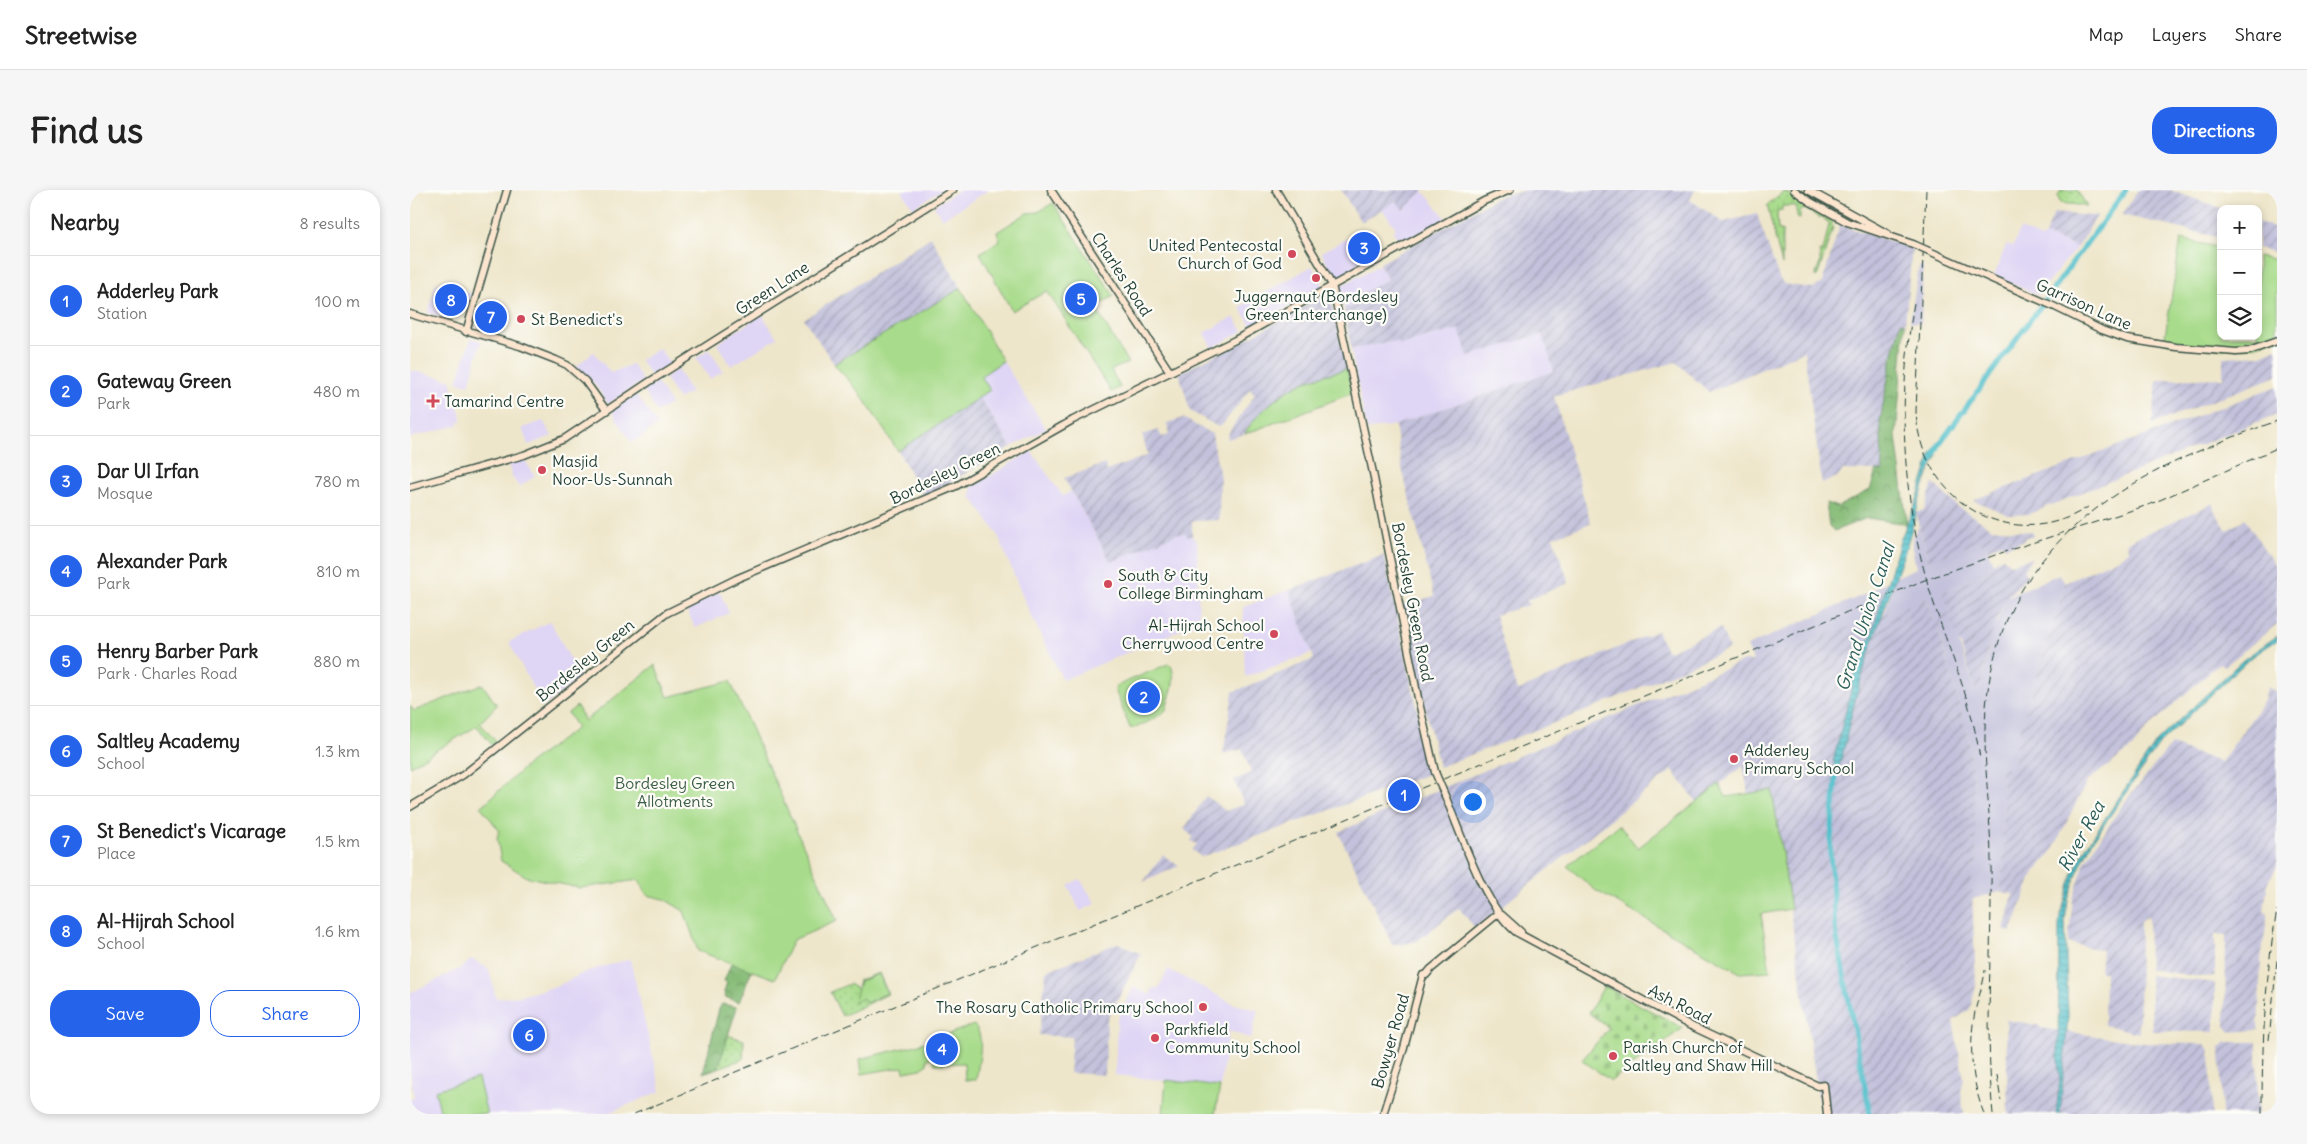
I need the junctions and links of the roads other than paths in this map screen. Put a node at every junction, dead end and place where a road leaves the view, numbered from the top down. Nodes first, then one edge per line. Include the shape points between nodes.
1 (507, 190) edge
2 (953, 190) edge
3 (1051, 190) edge
4 (1276, 190) edge
5 (1510, 190) edge
6 (1794, 190) edge
7 (1808, 190) edge
8 (1833, 205) junction
9 (1844, 210) junction
10 (1829, 212) junction
11 (1840, 218) junction
12 (1889, 235) junction
13 (1332, 285) junction
14 (410, 314) edge
15 (466, 332) junction
16 (2277, 341) edge
17 (1170, 372) junction
18 (606, 410) junction
19 (410, 487) edge
20 (410, 806) edge
21 (1500, 913) junction
22 (1383, 1114) edge
23 (1827, 1114) edge

1 - 15 main road
2 - 18 main road, Green Lane
3 - 17 main road, Charles Road
4 - 13 main road, Bordesley Green Road
5 - 13 main road, Bordesley Green via 1484,201
6 - 10 main road, Garrison Lane
7 - 8 main road, Garrison Lane
8 - 9 main road, Garrison Lane
8 - 10 main road
9 - 11 main road
9 - 12 main road, Garrison Lane
10 - 11 main road, Garrison Lane
11 - 12 main road, Garrison Lane
12 - 16 main road, Garrison Lane, bridge via 1929,250 2102,330 2141,342 2236,352
13 - 17 main road, Bordesley Green via 1235,340
13 - 21 main road, Bordesley Green Road, bridge via 1435,772 1479,879
14 - 15 main road
15 - 18 main road via 538,352 567,365 585,381
17 - 20 main road, Bordesley Green via 1073,420 941,494 736,579 674,609 462,775
18 - 19 main road, Green Lane via 564,439 543,448
21 - 22 main road, Bowyer Road via 1425,975
21 - 23 main road, Ash Road via 1527,938 1691,1026 1824,1086

